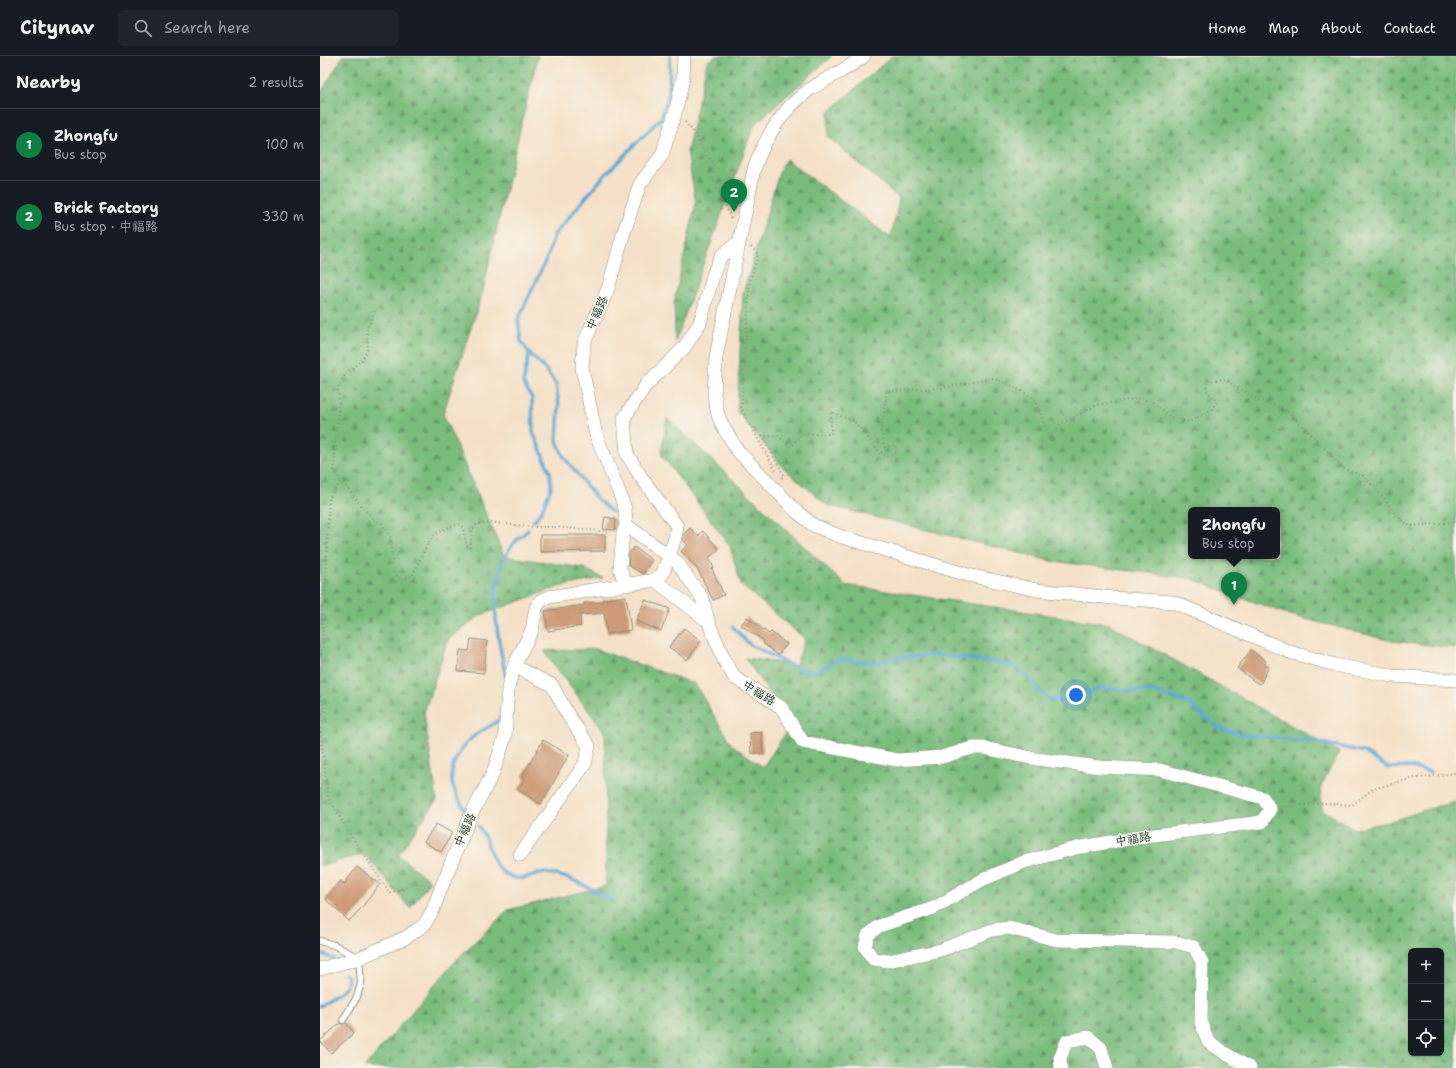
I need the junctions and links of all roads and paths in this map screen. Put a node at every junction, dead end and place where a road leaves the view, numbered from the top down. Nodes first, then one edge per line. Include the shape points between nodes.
1 (684, 56) edge
2 (864, 56) edge
3 (676, 110) junction
4 (739, 238) junction
5 (375, 311) dead end
6 (341, 481) junction
7 (1456, 522) edge
8 (624, 529) junction
9 (668, 556) junction
10 (655, 580) junction
11 (625, 584) junction
12 (708, 621) junction
13 (320, 655) edge
14 (514, 666) junction
15 (1456, 680) edge
16 (320, 696) edge
17 (320, 718) edge
18 (320, 728) edge
19 (1456, 773) edge
20 (1270, 809) junction
21 (520, 855) dead end
22 (440, 888) junction
23 (320, 941) edge
24 (359, 958) junction
25 (320, 969) edge
26 (343, 1020) dead end
27 (1061, 1068) edge
28 (1107, 1068) edge
29 (1250, 1068) edge

1 - 3 street, 中福路
2 - 4 street via 808,91 788,108 774,126 760,151 754,169
3 - 4 path via 697,136 703,151 713,164 713,179
3 - 8 street, 中福路 via 662,155 640,184 622,235 608,290 584,344 582,368 596,435 625,509
4 - 7 path via 758,254 750,282 740,408 781,479 784,475 762,436 778,436 792,447 801,434 831,434 831,412 854,421 887,457 897,454 895,445 885,447 882,433 887,391 944,388 992,378 1013,386 1035,399 1049,437 1061,424 1097,405 1139,398 1153,402 1170,417 1189,422 1212,409 1217,401 1206,390 1207,381 1224,379 1259,401 1283,408 1342,468 1363,476 1385,499 1395,514 1410,526
4 - 9 street via 721,256 700,323 684,348 646,385 624,418 627,454 677,526
4 - 15 street via 716,358 714,395 718,415 738,451 812,525 968,575 1037,590 1173,602 1290,652 1334,665 1392,676
5 - 6 path via 367,329 368,348 363,359 346,373 338,388 334,470
6 - 8 path via 390,535 394,573 402,580 412,576 435,534 460,524 464,529 466,546 470,548 472,530 477,524
6 - 13 path via 329,498 326,578 322,599 323,647
8 - 9 street, 中福路
8 - 11 street via 620,568
9 - 10 street via 663,573
9 - 12 street, 中福路 via 677,562 702,598
10 - 11 street, 中福路
10 - 12 street, 中福路
11 - 14 street, 中福路 via 540,601 532,630
12 - 20 street, 中福路 via 735,678 781,707 803,742 897,760 942,756 972,748 984,748 1036,759 1100,767 1160,770 1263,798
14 - 21 street via 552,685 589,746 585,764
14 - 22 street, 中福路 via 508,688 505,737 495,766
16 - 17 path via 326,710
18 - 22 path via 328,797 390,893 419,883
19 - 20 path via 1410,779 1373,789 1352,805 1322,803
20 - 29 street, 中福路 via 1262,822 1146,836 1076,848 1024,862 982,880 934,908 879,926 868,935 865,947 873,958 888,961 941,950 992,930 1009,928 1057,940 1176,942 1194,947 1202,962 1201,1024 1208,1041
22 - 24 street, 中福路 via 433,910 424,924 406,938
23 - 24 lane
24 - 25 street, 中福路
24 - 26 lane via 361,982
27 - 28 street via 1060,1058 1067,1041 1088,1037 1101,1048

